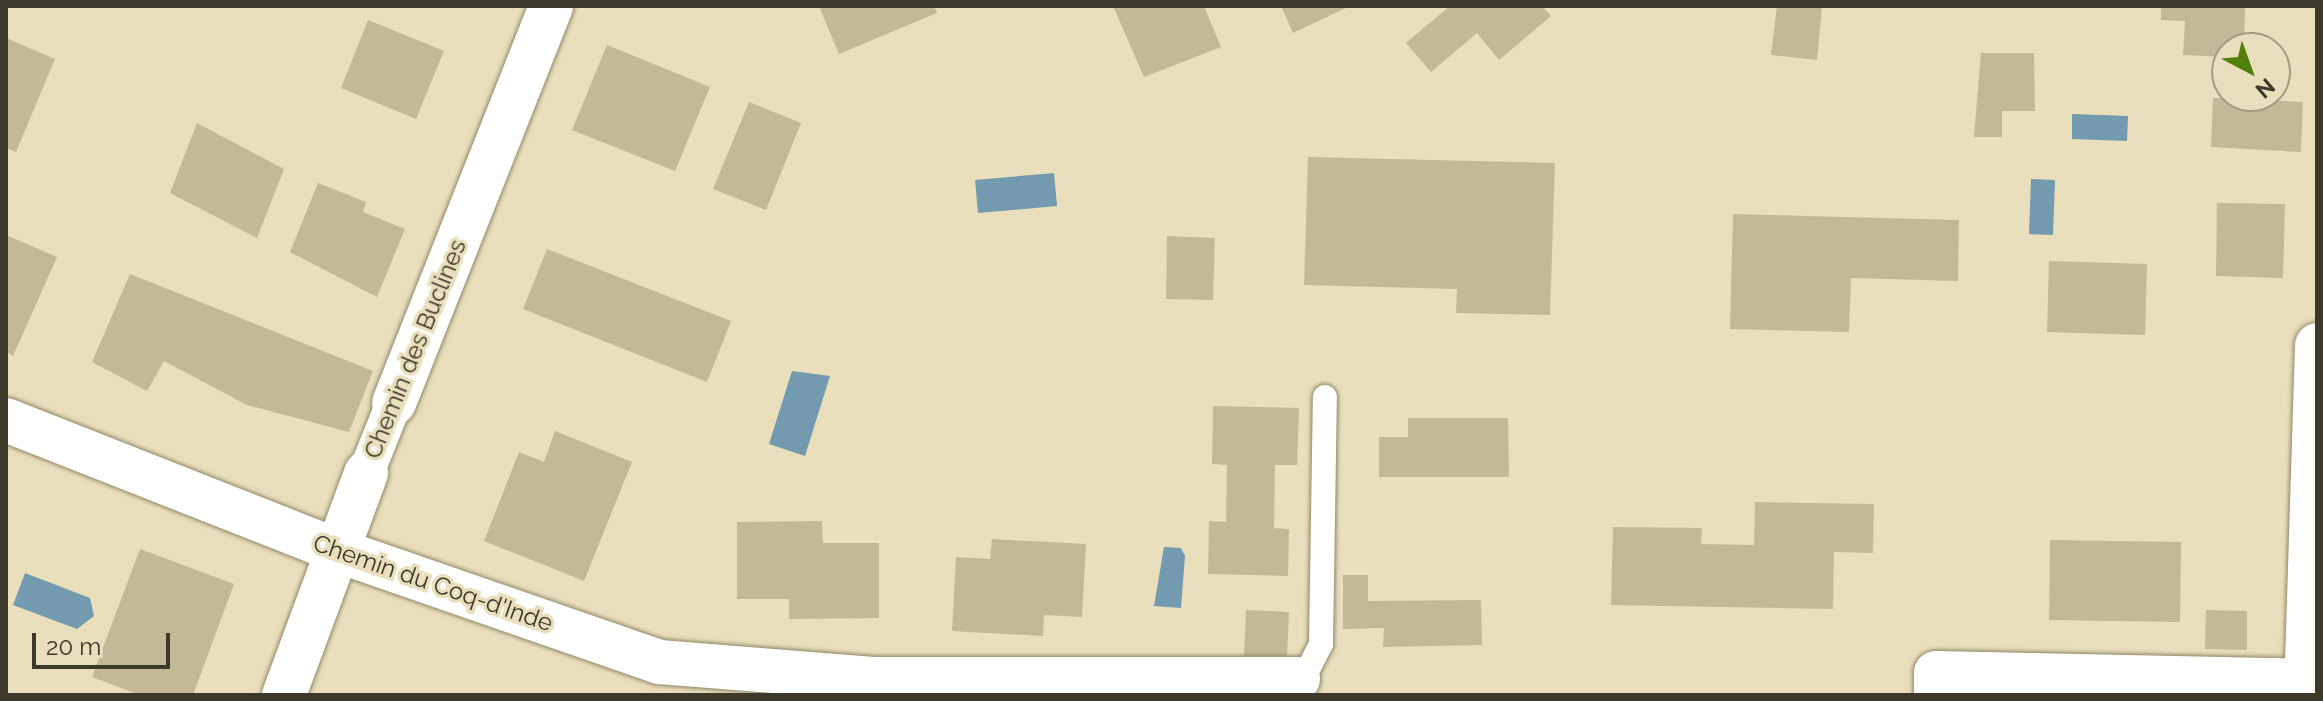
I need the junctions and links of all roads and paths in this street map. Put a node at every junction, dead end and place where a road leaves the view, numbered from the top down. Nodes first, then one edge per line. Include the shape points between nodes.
1 (551, 6) edge
2 (2317, 345) edge
3 (1325, 397) dead end
4 (394, 403) joint
5 (6, 420) edge
6 (366, 473) joint
7 (336, 550) junction
8 (876, 687) edge
9 (1298, 687) edge
10 (2306, 688) edge
11 (284, 695) edge
12 (1936, 695) edge

1 - 4 street, Chemin des Buclines
2 - 10 street
3 - 9 lane via 1321,644
4 - 6 street, Chemin des Buclines
5 - 7 street, Chemin du Coq-d'Inde
6 - 7 street, Chemin des Buclines
7 - 8 street, Chemin du Coq-d'Inde via 659,662
7 - 11 street, Chemin des Buclines
8 - 9 street, Chemin du Coq-d'Inde
10 - 12 street via 1936,673

